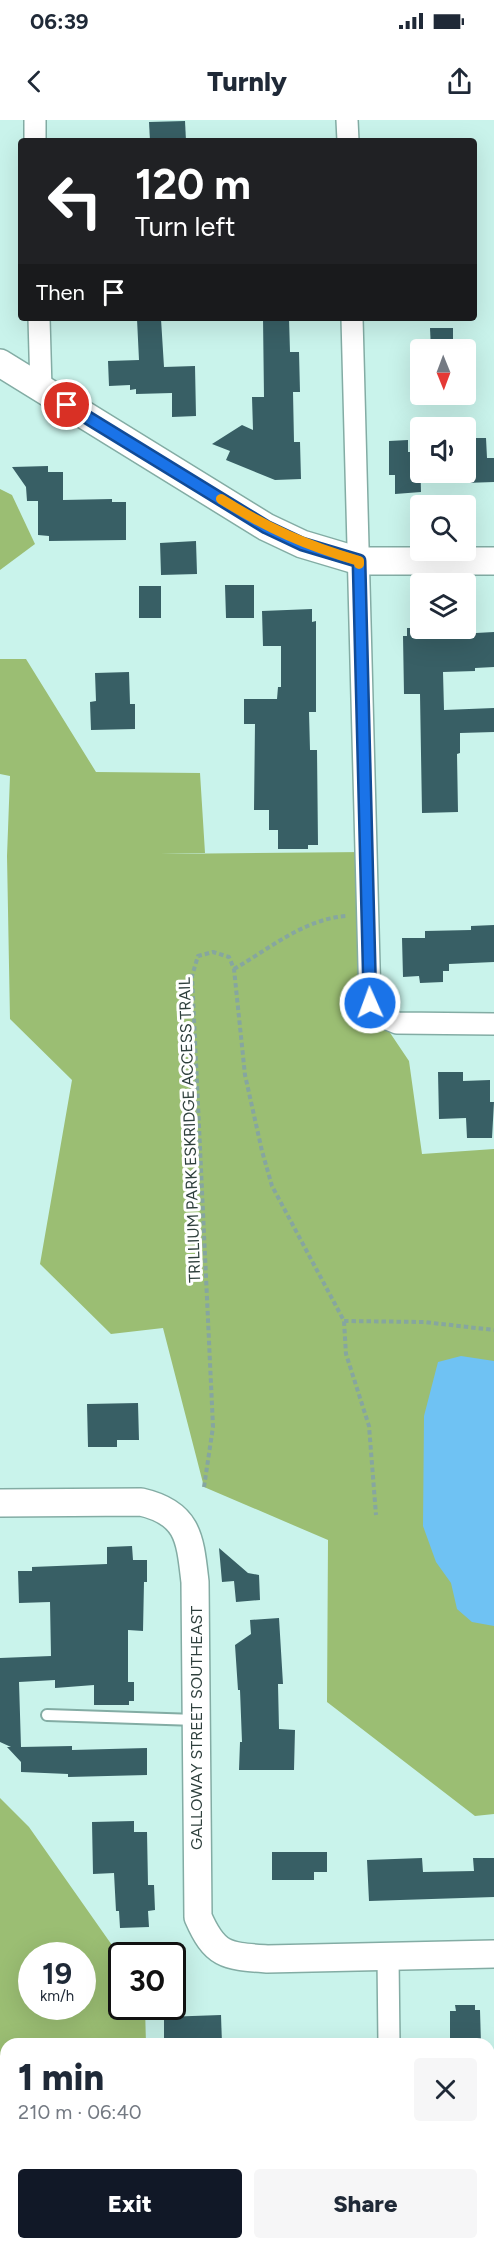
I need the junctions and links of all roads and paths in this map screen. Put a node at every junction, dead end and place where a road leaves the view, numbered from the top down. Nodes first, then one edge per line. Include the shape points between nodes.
1 (35, 120) edge
2 (347, 120) edge
3 (35, 138) edge
4 (348, 138) edge
5 (39, 321) edge
6 (352, 321) edge
7 (0, 363) edge
8 (41, 389) junction
9 (359, 561) junction
10 (494, 561) edge
11 (342, 916) dead end
12 (234, 969) junction
13 (494, 1024) edge
14 (344, 1321) junction
15 (494, 1330) edge
16 (204, 1487) dead end
17 (0, 1503) edge
18 (376, 1515) dead end
19 (47, 1715) dead end
20 (196, 1720) junction
21 (494, 1954) edge
22 (388, 1957) junction
23 (389, 2038) edge

1 - 3 street
2 - 4 street
5 - 8 street
6 - 9 street
7 - 8 street
8 - 9 street via 266,527 302,544
9 - 10 street
9 - 13 street via 370,1003 380,1016 397,1023
11 - 12 path via 294,931
12 - 14 path via 245,1076 272,1186
12 - 16 path, TRILLIUM PARK ESKRIDGE ACCESS TRAIL via 229,957 213,952 198,956 192,976 213,1427
14 - 15 path via 424,1322
14 - 18 path via 346,1354 369,1426
17 - 20 street, GALLOWAY STREET SOUTHEAST via 129,1501 160,1506 176,1516 186,1529 195,1582
19 - 20 lane
20 - 22 street, GALLOWAY STREET SOUTHEAST via 198,1917 208,1941 243,1958
21 - 22 street
22 - 23 street

